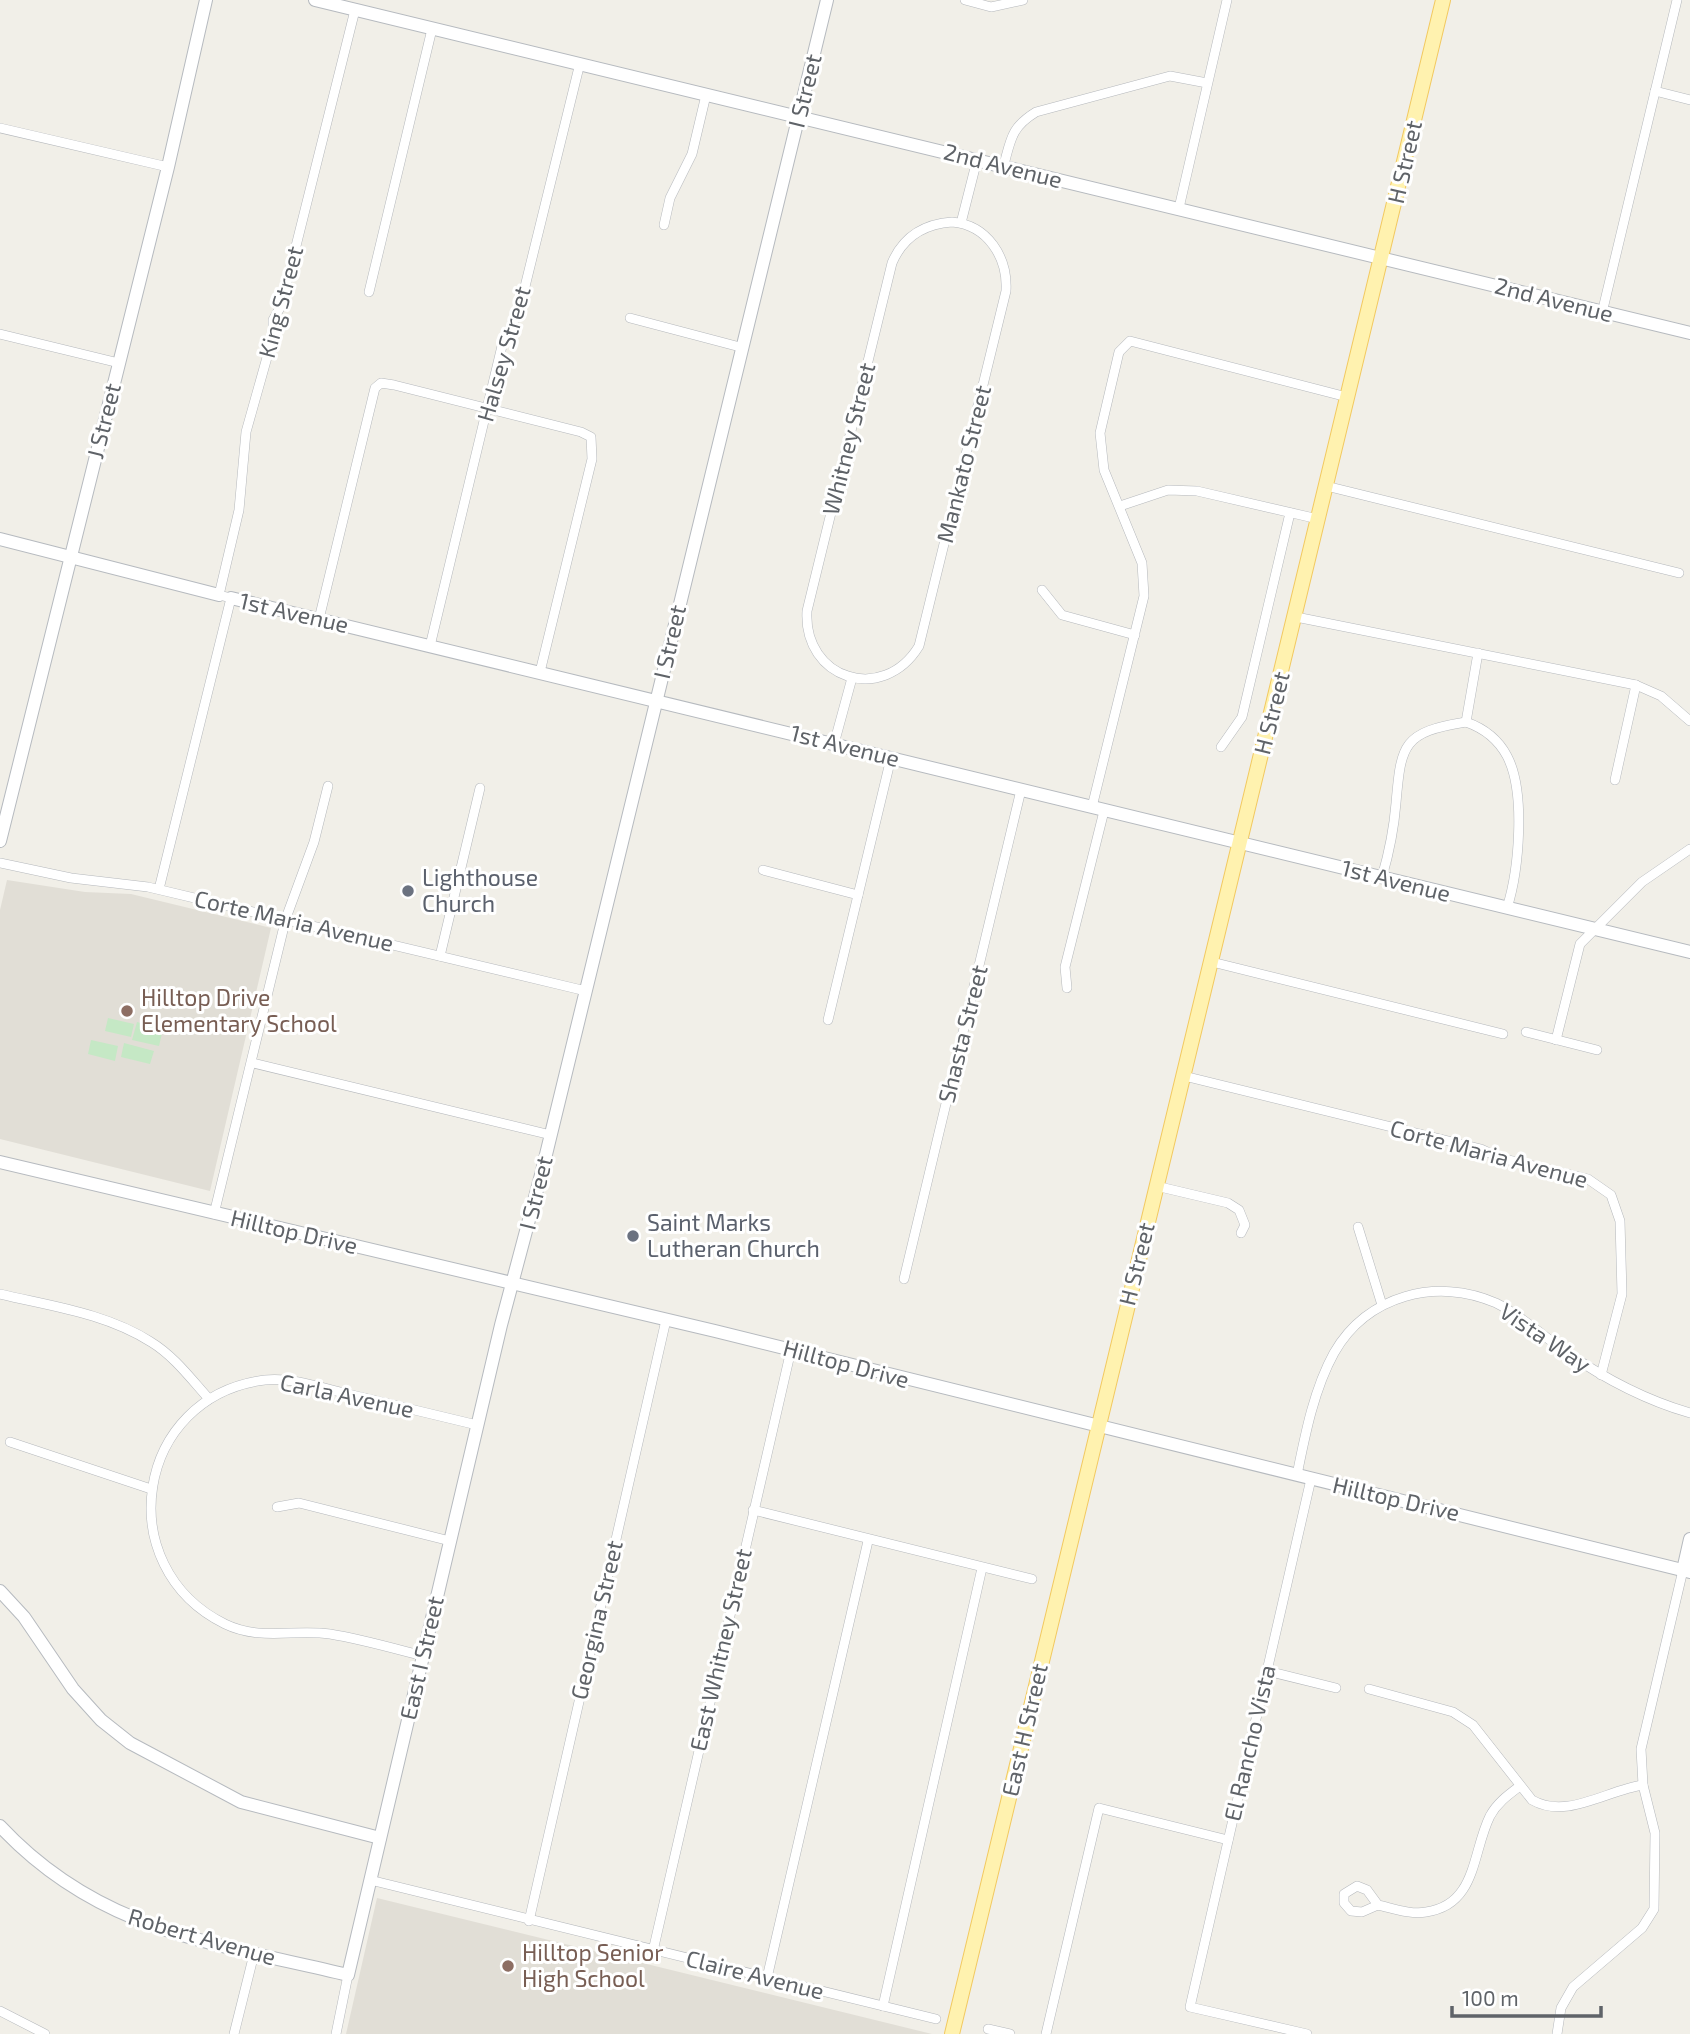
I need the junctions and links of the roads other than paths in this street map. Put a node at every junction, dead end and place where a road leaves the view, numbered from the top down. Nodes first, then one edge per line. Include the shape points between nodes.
1 (206, 0) edge
2 (316, 0) edge
3 (827, 0) edge
4 (965, 0) edge
5 (1023, 0) edge
6 (1227, 0) edge
7 (1443, 0) edge
8 (1677, 0) edge
9 (355, 10) junction
10 (432, 29) junction
11 (580, 63) junction
12 (1207, 83) junction
13 (1655, 91) junction
14 (706, 95) junction
15 (1690, 100) edge
16 (799, 116) junction
17 (0, 128) edge
18 (977, 160) junction
19 (168, 167) junction
20 (1003, 168) junction
21 (1179, 208) junction
22 (961, 223) junction
23 (664, 225) dead end
24 (1382, 257) junction
25 (369, 292) dead end
26 (1602, 313) junction
27 (630, 318) dead end
28 (1690, 333) edge
29 (0, 334) edge
30 (740, 347) junction
31 (118, 363) junction
32 (1347, 397) junction
33 (488, 408) junction
34 (1326, 486) junction
35 (1120, 506) junction
36 (1290, 513) junction
37 (1318, 519) junction
38 (0, 540) edge
39 (72, 557) junction
40 (1679, 573) dead end
41 (1042, 590) dead end
42 (225, 597) junction
43 (1296, 617) junction
44 (319, 619) junction
45 (1135, 635) junction
46 (429, 646) junction
47 (1478, 653) junction
48 (540, 672) junction
49 (852, 678) junction
50 (1636, 685) junction
51 (656, 701) junction
52 (1690, 721) edge
53 (1465, 722) junction
54 (834, 744) junction
55 (1221, 747) dead end
56 (891, 758) junction
57 (1615, 780) dead end
58 (328, 786) dead end
59 (480, 789) dead end
60 (1021, 790) junction
61 (1098, 809) junction
62 (0, 841) edge
63 (1240, 844) junction
64 (1690, 849) edge
65 (0, 863) edge
66 (763, 870) dead end
67 (1382, 877) junction
68 (159, 889) junction
69 (858, 895) junction
70 (1507, 908) junction
71 (286, 918) junction
72 (1595, 929) junction
73 (1690, 952) edge
74 (440, 956) junction
75 (1212, 962) junction
76 (1067, 988) dead end
77 (586, 991) junction
78 (828, 1020) dead end
79 (1526, 1032) dead end
80 (1503, 1034) dead end
81 (1556, 1040) junction
82 (1597, 1050) dead end
83 (253, 1063) junction
84 (1184, 1076) junction
85 (551, 1135) junction
86 (0, 1162) edge
87 (1156, 1186) junction
88 (214, 1214) junction
89 (1358, 1227) dead end
90 (1241, 1233) dead end
91 (904, 1279) dead end
92 (512, 1283) junction
93 (0, 1294) edge
94 (1382, 1306) junction
95 (666, 1320) junction
96 (791, 1350) junction
97 (1601, 1375) junction
98 (209, 1399) junction
99 (1690, 1413) edge
100 (477, 1425) junction
101 (1098, 1425) junction
102 (9, 1442) dead end
103 (1297, 1475) junction
104 (1311, 1479) junction
105 (151, 1489) junction
106 (277, 1507) dead end
107 (753, 1510) junction
108 (1690, 1539) edge
109 (450, 1541) junction
110 (868, 1541) junction
111 (982, 1568) junction
112 (1686, 1571) edge
113 (1032, 1579) dead end
114 (0, 1591) edge
115 (423, 1656) junction
116 (1267, 1671) junction
117 (1336, 1688) dead end
118 (1369, 1689) dead end
119 (1643, 1785) junction
120 (1520, 1786) junction
121 (0, 1826) edge
122 (380, 1838) junction
123 (1228, 1840) junction
124 (370, 1880) junction
125 (1378, 1905) dead end
126 (528, 1921) junction
127 (653, 1951) junction
128 (254, 1954) junction
129 (348, 1975) junction
130 (767, 1979) junction
131 (883, 2006) junction
132 (0, 2011) edge
133 (936, 2019) dead end
134 (988, 2029) dead end
135 (44, 2034) edge
136 (234, 2034) edge
137 (337, 2034) edge
138 (952, 2034) edge
139 (1010, 2034) edge
140 (1046, 2034) edge
141 (1307, 2034) edge
142 (1557, 2034) edge

1 - 19 street, J Street
2 - 9 street, 2nd Avenue
3 - 16 street, I Street
4 - 5 street via 991,7
6 - 12 street
7 - 24 main road, H Street
8 - 13 street
9 - 10 street, 2nd Avenue
9 - 42 street, King Street via 246,432
10 - 11 street, 2nd Avenue
10 - 25 street
11 - 14 street, 2nd Avenue
11 - 33 street, Halsey Street via 520,307 502,346
12 - 20 street via 1170,76 1036,112 1013,131
12 - 21 street
13 - 15 street
13 - 26 street
14 - 16 street, 2nd Avenue
14 - 23 street via 692,154 670,198
16 - 18 street, 2nd Avenue
16 - 30 street, I Street
17 - 19 street
18 - 20 street, 2nd Avenue
18 - 22 street
19 - 31 street, J Street
20 - 21 street, 2nd Avenue
21 - 24 street, 2nd Avenue
22 - 49 street, Whitney Street via 943,222 918,231 891,263 811,594 806,619 811,642 827,664
22 - 49 street, Mankato Street via 984,235 1000,256 1007,282 1005,299 919,646 902,667 887,676
24 - 26 street, 2nd Avenue
24 - 32 main road, H Street
26 - 28 street, 2nd Avenue
27 - 30 street
29 - 31 street
30 - 51 street, I Street
31 - 39 street, J Street
32 - 34 main road, H Street
32 - 35 street via 1130,341 1119,358 1100,433 1104,470
33 - 44 street via 382,383 374,388
33 - 46 street, Halsey Street
33 - 48 street via 591,437 592,459
34 - 37 main road, H Street
34 - 40 street
35 - 36 street via 1168,490 1197,491
35 - 45 street via 1142,563 1144,596
36 - 37 street
36 - 55 street via 1242,717
37 - 43 main road, H Street
38 - 39 street, 1st Avenue
39 - 42 street, 1st Avenue
39 - 62 street, J Street
41 - 45 street via 1062,615
42 - 44 street, 1st Avenue
42 - 68 street, King Street
43 - 47 street
43 - 63 main road, H Street
44 - 46 street, 1st Avenue
45 - 61 street
46 - 48 street, 1st Avenue
47 - 50 street
47 - 53 street
48 - 51 street, 1st Avenue
49 - 54 street
50 - 52 street via 1661,696
50 - 57 street
51 - 54 street, 1st Avenue
51 - 77 street, I Street
53 - 67 street via 1429,729 1411,741 1402,755
53 - 70 street via 1498,743 1513,771 1518,841
54 - 56 street, 1st Avenue
56 - 60 street, 1st Avenue
56 - 69 street
58 - 71 street via 314,842
59 - 74 street
60 - 61 street, 1st Avenue
60 - 91 street, Shasta Street
61 - 63 street, 1st Avenue
61 - 76 street via 1065,967
63 - 67 street, 1st Avenue
63 - 75 main road, H Street
64 - 72 street via 1642,882
65 - 68 street, Corte Maria Avenue
66 - 69 street
67 - 70 street, 1st Avenue
68 - 71 street, Corte Maria Avenue
69 - 78 street
70 - 72 street, 1st Avenue
71 - 74 street, Corte Maria Avenue
71 - 83 street
72 - 73 street, 1st Avenue
72 - 81 street via 1580,944
74 - 77 street, Corte Maria Avenue
75 - 80 street
75 - 84 main road, H Street
77 - 85 street, I Street
79 - 81 street
81 - 82 street
83 - 85 street
83 - 88 street
84 - 87 main road, H Street
84 - 97 street, Corte Maria Avenue via 1481,1149 1601,1185 1620,1214 1622,1294
85 - 92 street, I Street
86 - 88 street, Hilltop Drive
87 - 90 street via 1228,1203 1239,1210 1245,1226
87 - 101 main road, H Street
88 - 92 street, Hilltop Drive
89 - 94 street
92 - 95 street, Hilltop Drive
92 - 100 street, East I Street
93 - 98 street via 90,1315 131,1331 166,1354
94 - 97 street, Vista Way via 1404,1296 1435,1291 1488,1300
94 - 103 street, Vista Way via 1353,1328 1334,1353 1319,1388
95 - 96 street, Hilltop Drive
95 - 126 street, Georgina Street
96 - 101 street, Hilltop Drive
96 - 107 street, East Whitney Street
97 - 99 street, Vista Way
98 - 100 street, Carla Avenue via 248,1384 287,1381
98 - 105 street via 167,1444
100 - 109 street, East I Street
101 - 103 street, Hilltop Drive
101 - 138 main road, East H Street
102 - 105 street
103 - 104 street, Hilltop Drive
104 - 112 street, Hilltop Drive
104 - 116 street, El Rancho Vista
105 - 115 street via 152,1533 163,1564 190,1601 212,1617 255,1633 328,1634
106 - 109 street via 299,1503
107 - 110 street
107 - 127 street, East Whitney Street
108 - 112 street
109 - 115 street, East I Street
110 - 111 street
110 - 130 street
111 - 113 street
111 - 131 street
112 - 119 street via 1641,1749
114 - 122 street via 80,1697 130,1743 241,1802
115 - 122 street, East I Street
116 - 117 street
116 - 123 street, El Rancho Vista
118 - 120 street via 1452,1712 1473,1725
119 - 120 street via 1557,1808 1532,1800
119 - 142 street via 1656,1833 1654,1909 1642,1928 1573,1987 1562,2008
120 - 125 street via 1493,1811 1470,1880 1451,1902 1426,1913
121 - 128 street, Robert Avenue via 45,1868 111,1910 156,1929
122 - 124 street, East I Street
123 - 140 street via 1099,1808
123 - 141 street, El Rancho Vista via 1190,2007
124 - 126 street, Claire Avenue
124 - 129 street, East I Street
126 - 127 street, Claire Avenue
127 - 130 street, Claire Avenue
128 - 129 street, Robert Avenue
128 - 136 street
129 - 137 street, East I Street
130 - 131 street, Claire Avenue
131 - 133 street, Claire Avenue
132 - 135 street
134 - 139 street

